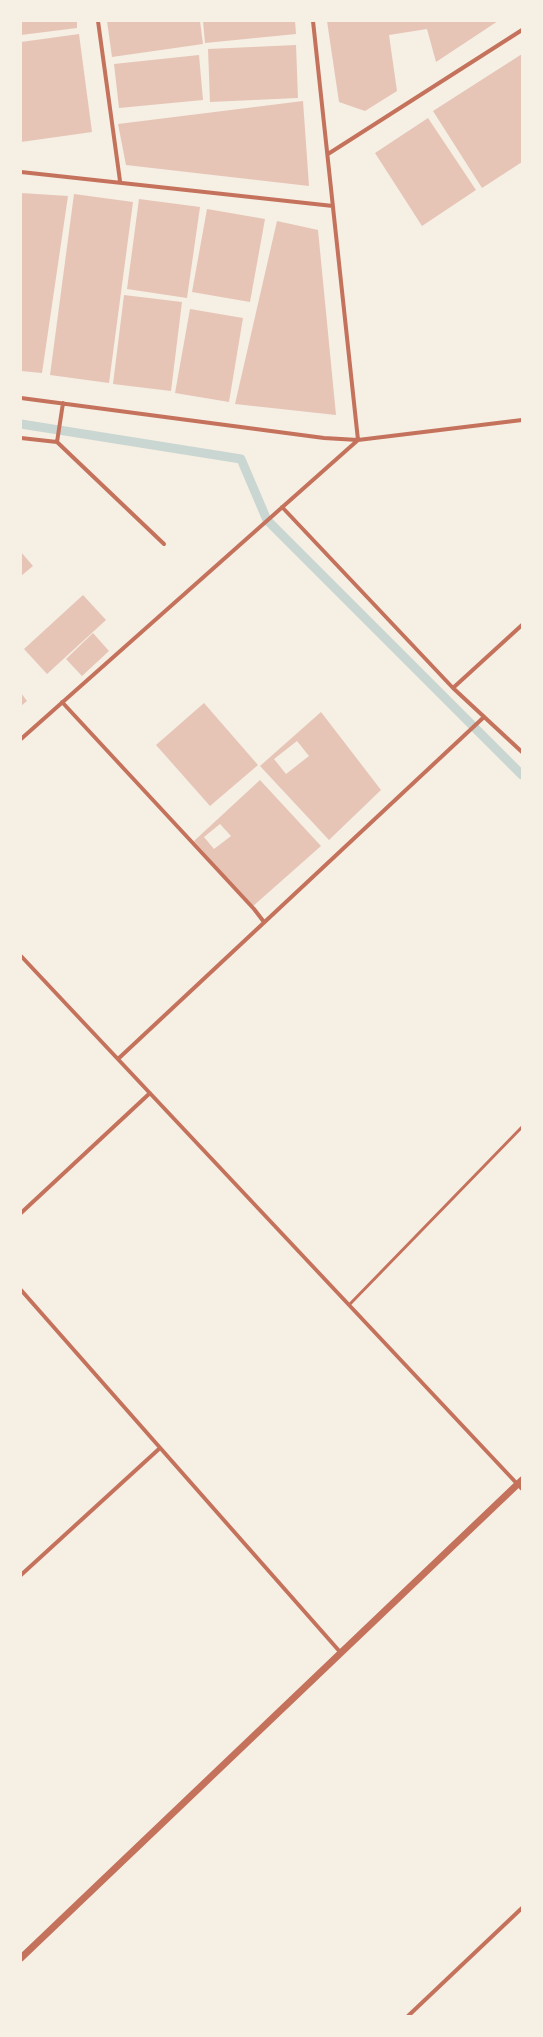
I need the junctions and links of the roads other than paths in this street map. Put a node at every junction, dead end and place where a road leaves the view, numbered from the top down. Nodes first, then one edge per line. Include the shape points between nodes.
1 (98, 21) edge
2 (313, 21) edge
3 (522, 30) edge
4 (328, 154) junction
5 (21, 172) edge
6 (120, 181) junction
7 (333, 206) junction
8 (21, 398) edge
9 (63, 403) junction
10 (522, 420) edge
11 (21, 438) edge
12 (358, 440) junction
13 (57, 442) junction
14 (282, 507) junction
15 (164, 544) dead end
16 (522, 625) edge
17 (453, 688) junction
18 (62, 702) junction
19 (484, 717) junction
20 (21, 739) edge
21 (522, 752) edge
22 (264, 922) junction
23 (21, 956) edge
24 (118, 1059) junction
25 (150, 1093) junction
26 (522, 1127) edge
27 (21, 1213) edge
28 (21, 1290) edge
29 (349, 1305) junction
30 (160, 1448) junction
31 (520, 1484) edge
32 (21, 1575) edge
33 (341, 1653) junction
34 (522, 1908) edge
35 (21, 1958) edge
36 (411, 2015) edge

1 - 6 street
2 - 4 street
3 - 4 street
4 - 7 street
5 - 6 street
6 - 7 street
7 - 12 street
8 - 9 street
9 - 12 street via 324,438
9 - 13 street
10 - 12 street
11 - 13 street
12 - 14 street
13 - 15 street
14 - 17 street
14 - 18 street
16 - 17 street
17 - 19 street
18 - 20 street
18 - 22 street
19 - 21 street
19 - 22 street
22 - 24 street
23 - 24 street
24 - 25 street
25 - 27 street
25 - 29 street
26 - 29 lane
28 - 30 street
29 - 31 street
30 - 32 street
30 - 33 street
31 - 33 street
33 - 35 street
34 - 36 street

